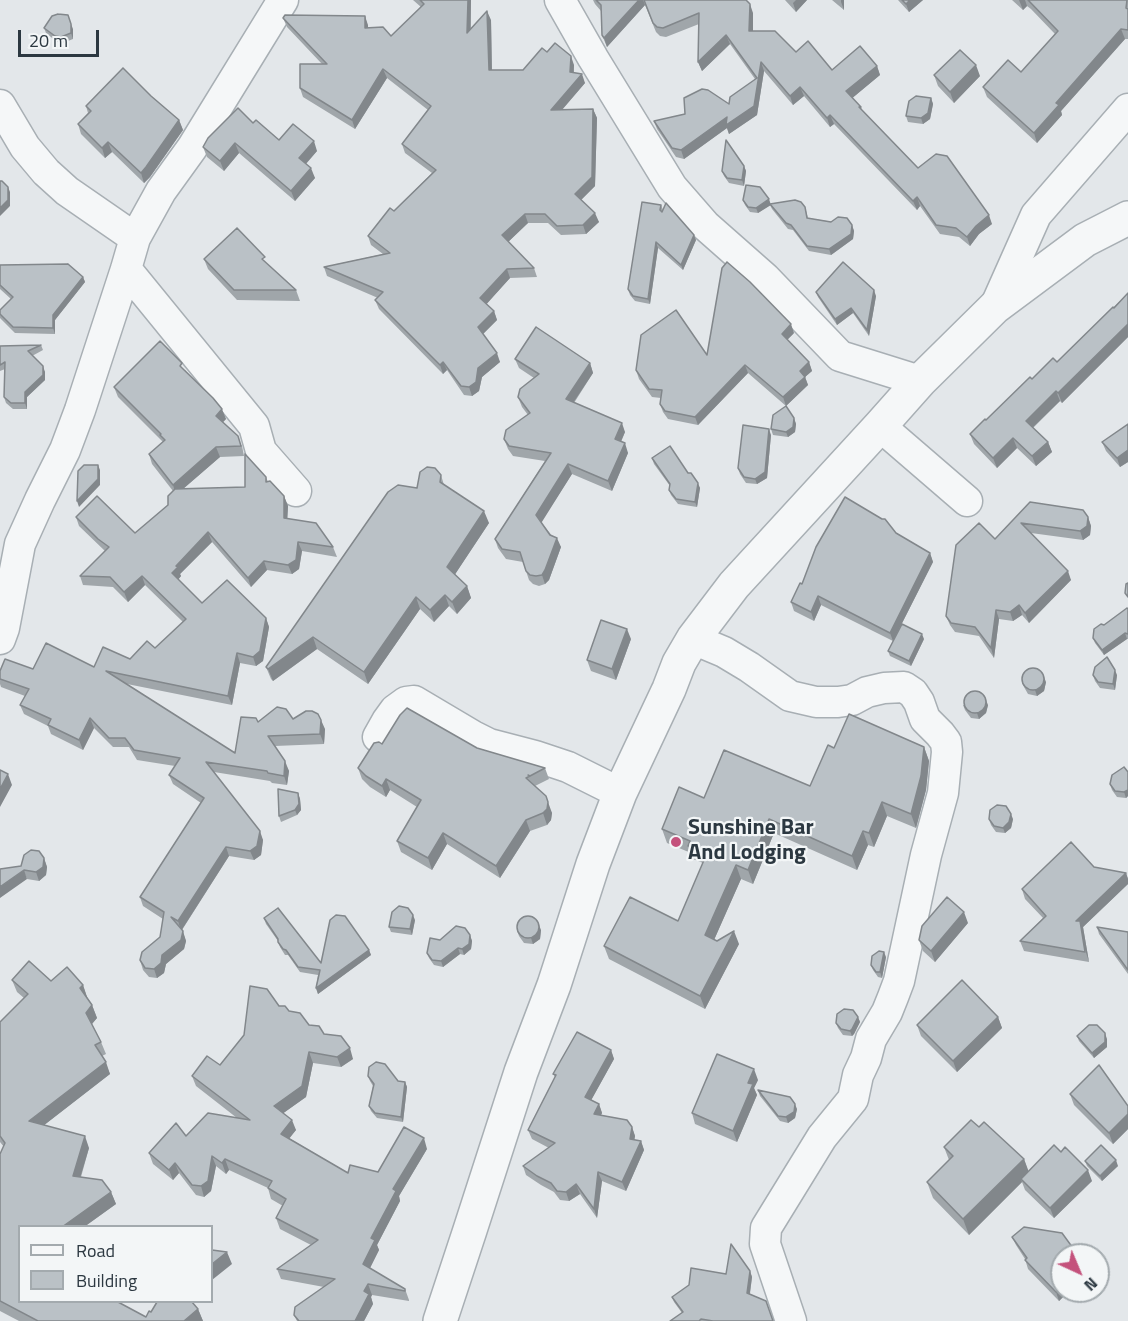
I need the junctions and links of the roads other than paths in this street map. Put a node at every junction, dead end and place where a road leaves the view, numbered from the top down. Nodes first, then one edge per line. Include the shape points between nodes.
1 (283, 0) edge
2 (560, 0) edge
3 (0, 105) edge
4 (1128, 109) edge
5 (1128, 218) edge
6 (135, 238) junction
7 (126, 269) junction
8 (995, 307) junction
9 (920, 381) junction
10 (880, 426) junction
11 (296, 491) dead end
12 (967, 501) dead end
13 (0, 639) edge
14 (693, 639) junction
15 (378, 737) dead end
16 (620, 793) junction
17 (440, 1321) edge
18 (791, 1321) edge

1 - 6 street
2 - 9 street via 672,187 706,226 765,278 840,356
3 - 6 street via 25,147 46,172
4 - 8 street via 1036,215
5 - 8 street via 1085,240
6 - 7 street
7 - 11 street via 254,426 261,451
7 - 13 street via 65,450 20,544
8 - 9 street
9 - 10 street
10 - 12 street
10 - 14 street via 734,585
14 - 16 street
14 - 18 street via 724,652 790,696 816,702 852,700 867,692 904,687 914,693 925,719 945,742 947,752 943,793 893,997 871,1039 853,1099 822,1137 766,1228 765,1245
15 - 16 street via 395,710 414,700 489,744 568,767
16 - 17 street via 521,1072

